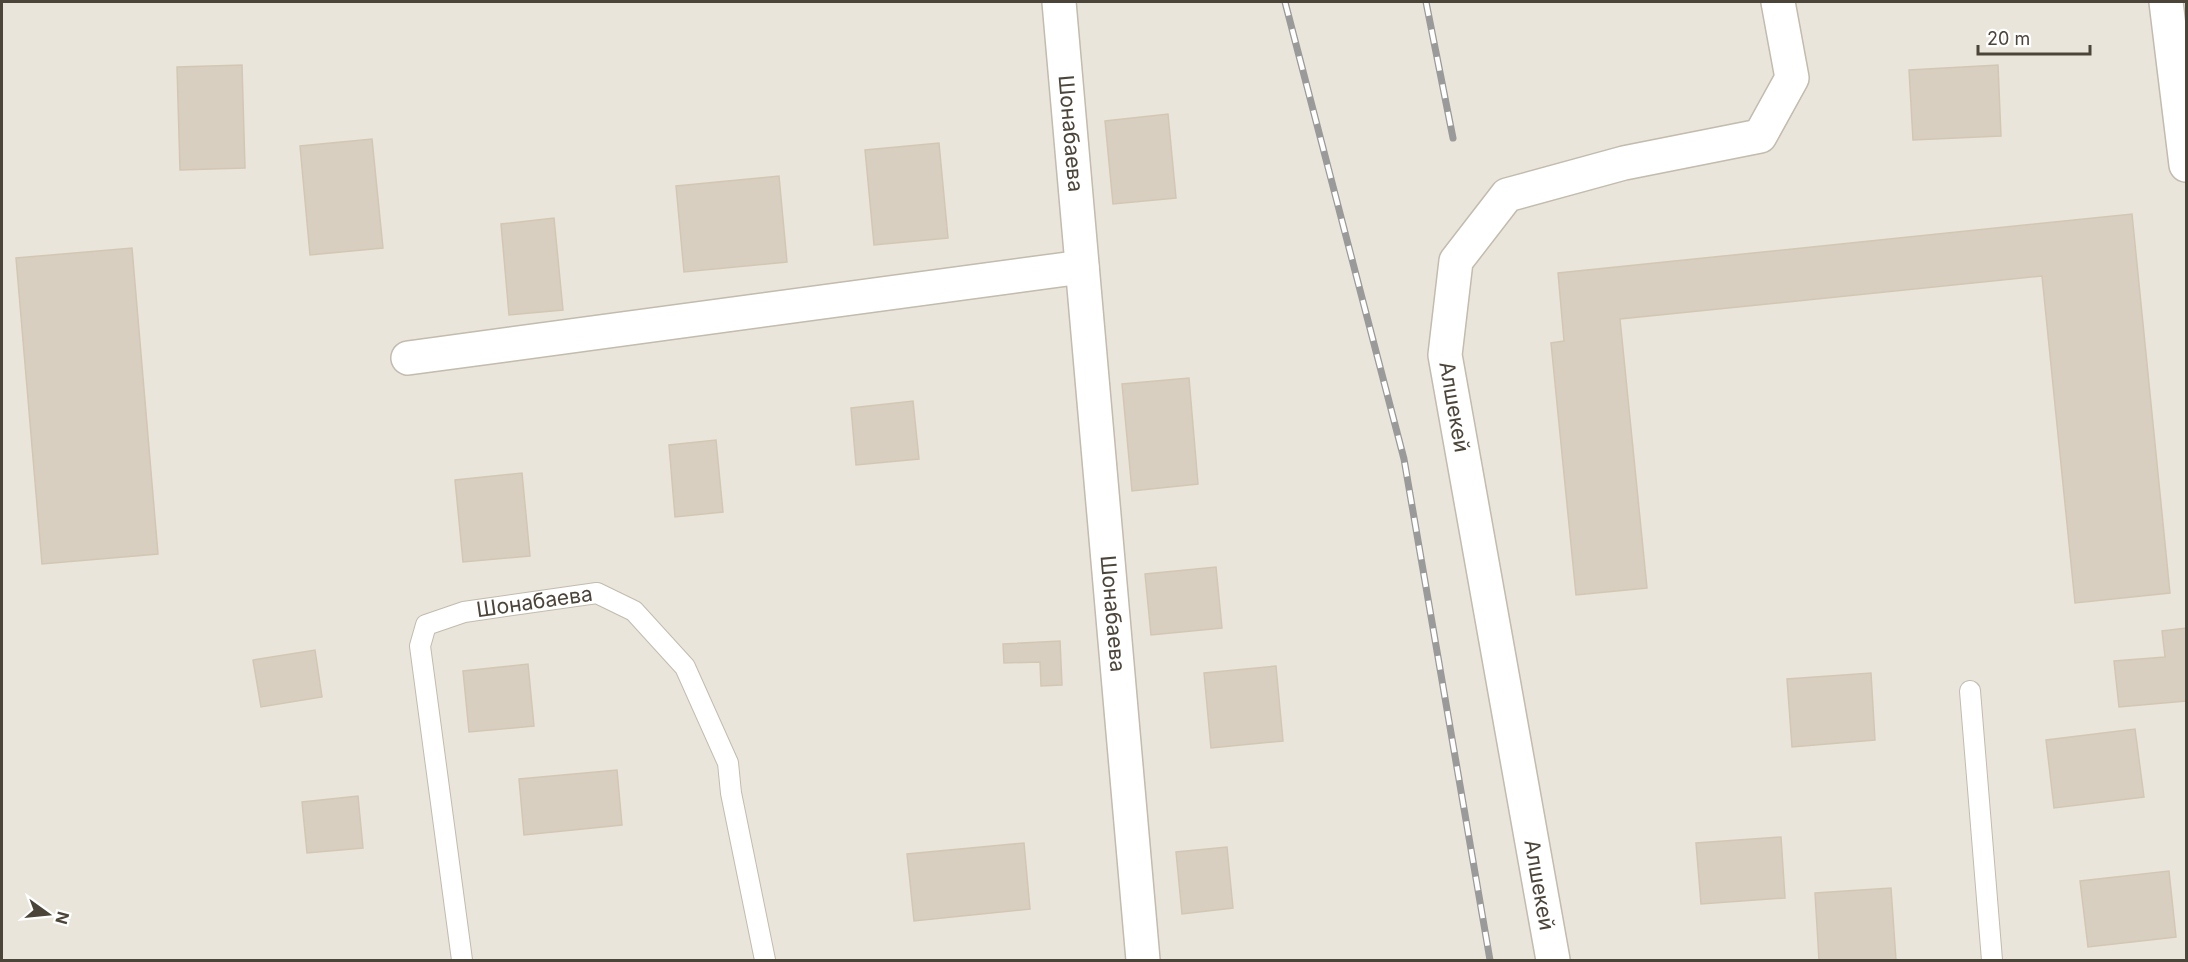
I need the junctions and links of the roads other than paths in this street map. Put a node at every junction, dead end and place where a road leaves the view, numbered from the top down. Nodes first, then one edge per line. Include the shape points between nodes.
1 (1059, 2) edge
2 (1778, 2) edge
3 (2166, 2) edge
4 (2187, 165) edge
5 (1082, 267) junction
6 (408, 358) dead end
7 (1970, 691) dead end
8 (462, 960) edge
9 (765, 960) edge
10 (1143, 960) edge
11 (1553, 960) edge
12 (1992, 960) edge

1 - 5 street, Шонабаева
2 - 11 street, Алшекей via 1792,78 1760,136 1624,163 1507,195 1455,261 1444,355
3 - 4 street
5 - 6 street
5 - 10 street, Шонабаева
7 - 12 lane
8 - 9 lane, Шонабаева via 420,646 426,625 464,612 597,593 634,611 686,667 728,763

